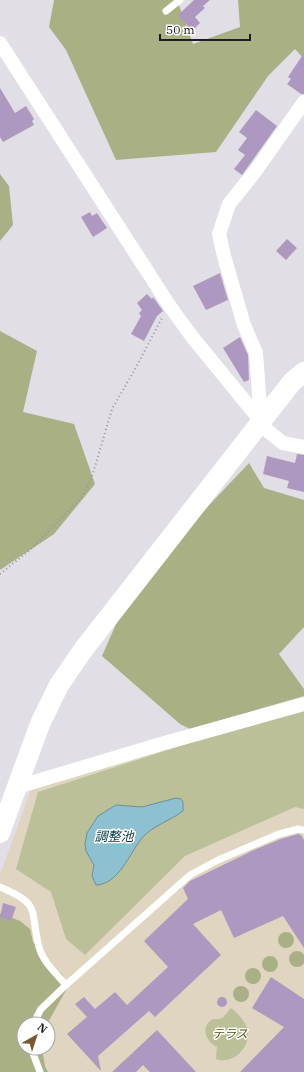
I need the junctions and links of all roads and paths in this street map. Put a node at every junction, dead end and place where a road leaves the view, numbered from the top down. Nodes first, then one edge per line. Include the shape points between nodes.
1 (180, 0) edge
2 (166, 11) dead end
3 (0, 43) edge
4 (304, 102) edge
5 (169, 305) junction
6 (304, 372) edge
7 (260, 423) junction
8 (304, 447) edge
9 (0, 574) edge
10 (304, 704) edge
11 (9, 797) edge
12 (304, 830) edge
13 (0, 833) edge
14 (0, 887) edge
15 (66, 985) junction
16 (37, 1016) edge
17 (34, 1056) edge
18 (40, 1072) edge

1 - 2 lane
3 - 5 street
4 - 7 street via 229,204 220,234 244,325 256,353
5 - 7 street
5 - 9 path via 112,409 91,480 82,497 31,549
6 - 7 street via 292,382
7 - 8 street via 283,443
7 - 11 street via 83,650 59,685
10 - 11 street via 161,744
11 - 13 street
12 - 15 lane via 279,834 190,875
14 - 15 lane via 20,895 29,903 34,913 39,947 45,960
15 - 16 lane via 41,1009
17 - 18 lane

